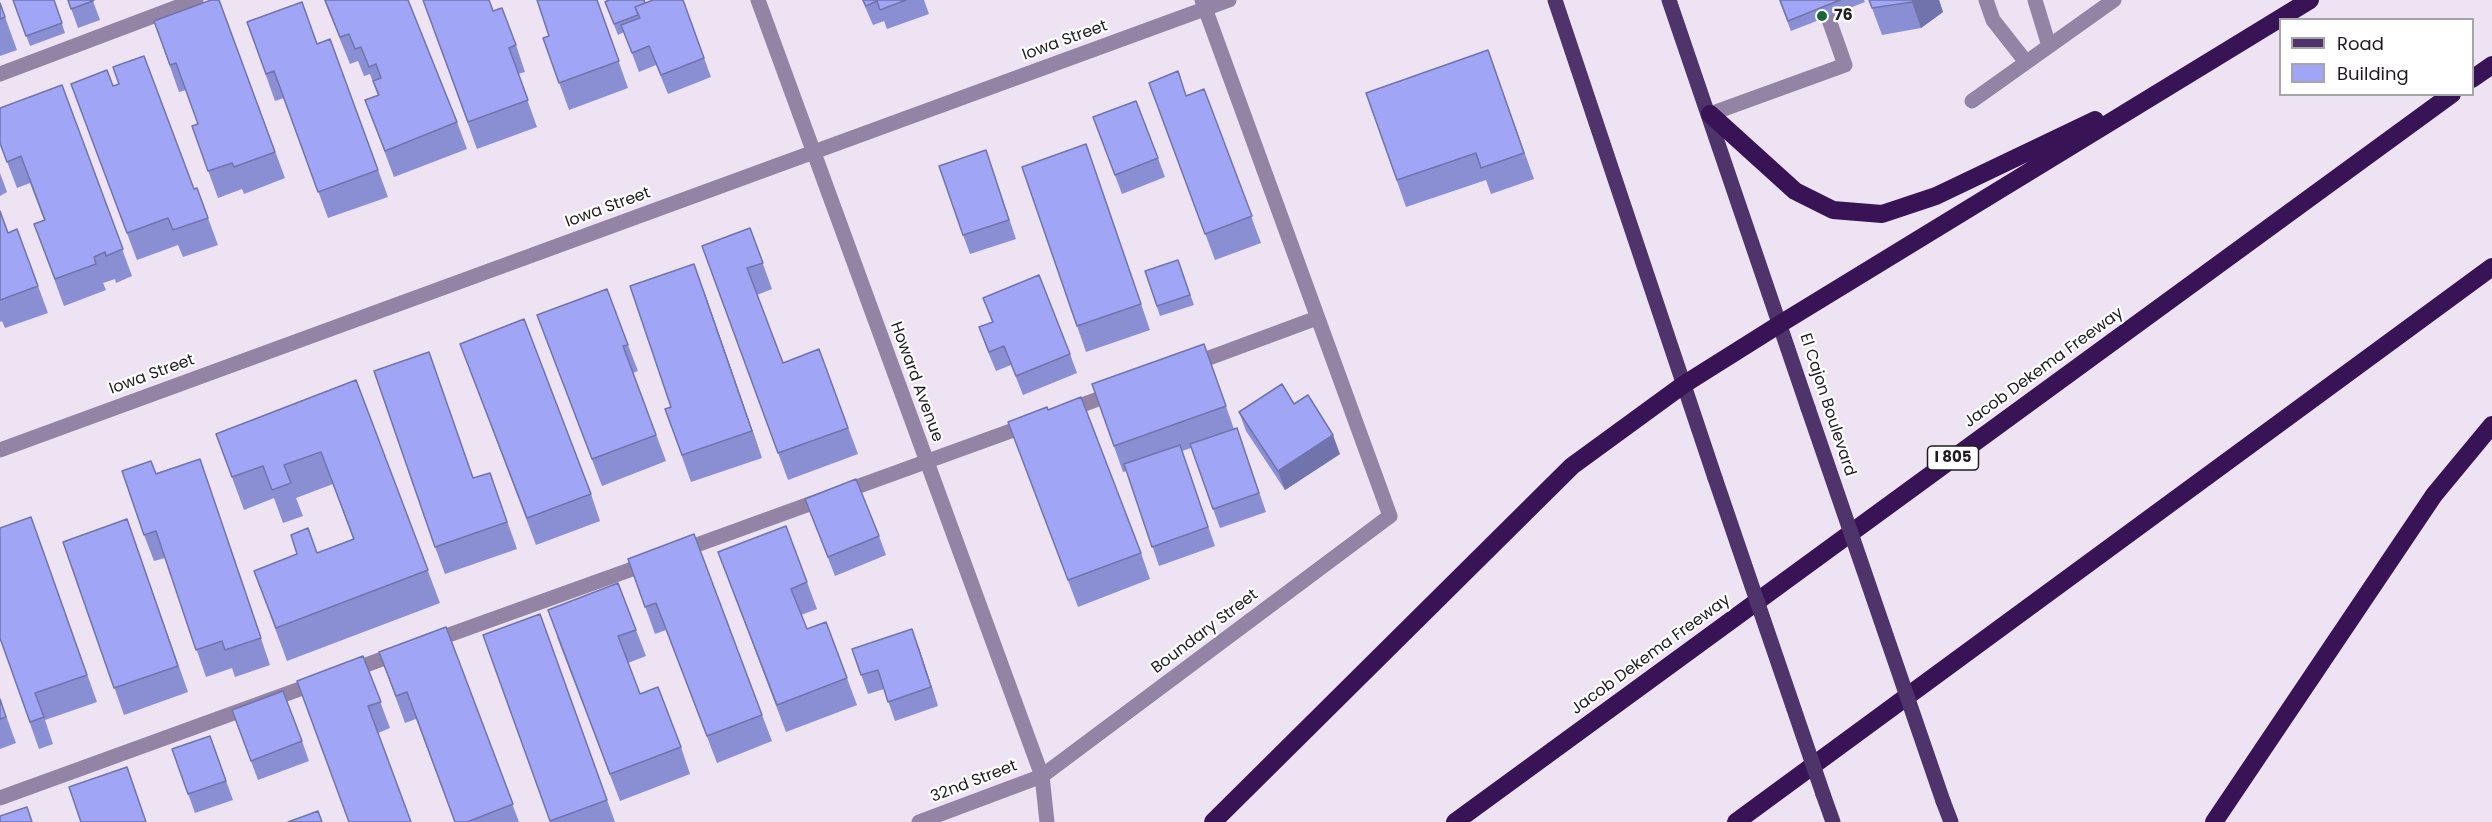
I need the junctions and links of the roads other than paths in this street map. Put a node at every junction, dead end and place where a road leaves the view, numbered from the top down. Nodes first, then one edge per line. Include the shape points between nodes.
1 (196, 0) edge
2 (758, 0) edge
3 (1229, 0) edge
4 (1555, 0) edge
5 (1669, 0) edge
6 (1822, 0) edge
7 (1986, 0) edge
8 (2035, 0) edge
9 (2115, 0) edge
10 (2310, 0) edge
11 (1203, 4) edge
12 (2281, 18) edge
13 (2279, 19) edge
14 (2049, 46) junction
15 (2026, 62) junction
16 (2492, 65) edge
17 (0, 74) edge
18 (2183, 78) junction
19 (2474, 78) edge
20 (2449, 96) edge
21 (1972, 101) dead end
22 (1710, 114) junction
23 (813, 152) junction
24 (2492, 267) edge
25 (1317, 318) junction
26 (1780, 324) junction
27 (1172, 372) edge
28 (1683, 385) junction
29 (1127, 388) edge
30 (2492, 425) edge
31 (0, 450) edge
32 (927, 462) junction
33 (1042, 776) junction
34 (0, 798) edge
35 (919, 822) edge
36 (1047, 822) edge
37 (1214, 822) edge
38 (1455, 822) edge
39 (1736, 822) edge
40 (1833, 822) edge
41 (1951, 822) edge
42 (2214, 822) edge

1 - 17 street
2 - 23 street, Howard Avenue
3 - 11 street, Iowa Street
4 - 28 main road
5 - 22 main road, El Cajon Boulevard
6 - 22 street via 1845,65
7 - 15 street via 1993,20
8 - 14 street
9 - 14 street
10 - 12 highway
11 - 23 street, Iowa Street
11 - 25 street
13 - 18 highway
14 - 15 street
15 - 21 street
16 - 19 highway
18 - 22 highway via 1936,196 1882,214 1833,210 1795,191
18 - 26 highway
20 - 38 highway, Jacob Dekema Freeway / I 805
22 - 26 main road, El Cajon Boulevard
23 - 31 street, Iowa Street
23 - 32 street, Howard Avenue
24 - 39 highway
25 - 27 street
25 - 33 street, Boundary Street via 1390,516
26 - 28 highway
26 - 41 main road, El Cajon Boulevard, bridge
28 - 37 highway via 1572,466
28 - 40 main road, bridge
29 - 32 street
30 - 42 highway via 2428,504
32 - 33 street, Howard Avenue
32 - 34 street
33 - 35 street, 32nd Street
33 - 36 street, Howard Avenue

